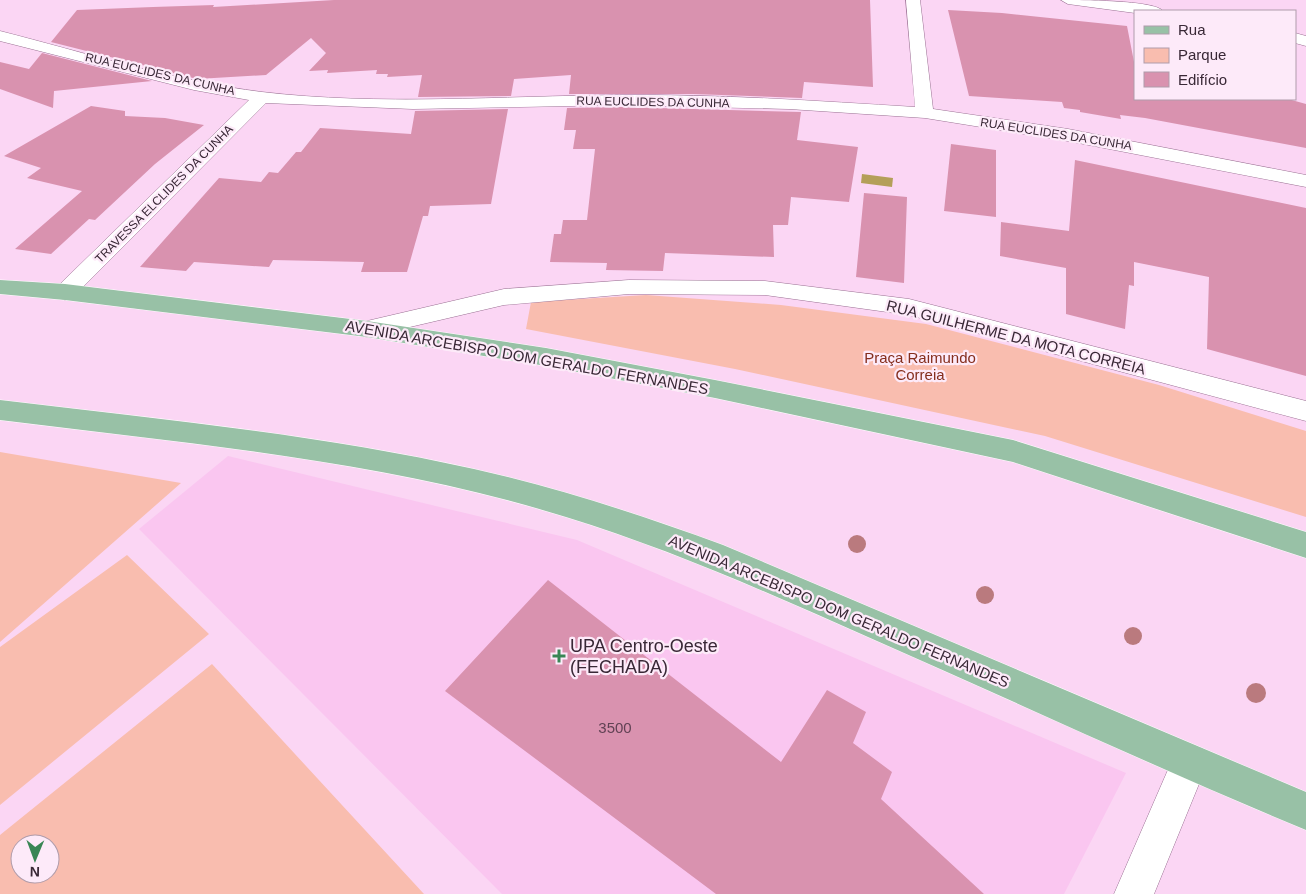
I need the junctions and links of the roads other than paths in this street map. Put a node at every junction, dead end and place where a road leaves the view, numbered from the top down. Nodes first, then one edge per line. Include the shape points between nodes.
1 (914, 0) edge
2 (1068, 0) edge
3 (1147, 10) edge
4 (0, 36) edge
5 (262, 97) junction
6 (925, 113) junction
7 (1306, 181) edge
8 (0, 287) edge
9 (65, 292) junction
10 (367, 329) junction
11 (0, 410) edge
12 (1306, 411) edge
13 (1306, 545) edge
14 (1190, 762) junction
15 (1306, 811) edge
16 (1134, 894) edge

1 - 6 street
2 - 3 street
4 - 5 street, RUA EUCLIDES DA CUNHA via 194,85
5 - 6 street, RUA EUCLIDES DA CUNHA via 414,104 622,100 789,104
5 - 9 street, TRAVESSA ELCLIDES DA CUNHA
6 - 7 street, RUA EUCLIDES DA CUNHA via 1088,139
8 - 9 main road, AVENIDA ARCEBISPO DOM GERALDO FERNANDES
9 - 10 main road, AVENIDA ARCEBISPO DOM GERALDO FERNANDES
10 - 12 street, RUA GUILHERME DA MOTA CORREIA via 504,297 629,287 765,288 909,307
10 - 13 main road, AVENIDA ARCEBISPO DOM GERALDO FERNANDES via 697,385 1013,451
11 - 14 main road, AVENIDA ARCEBISPO DOM GERALDO FERNANDES via 333,453 474,480 620,520 712,554
14 - 15 main road, AVENIDA ARCEBISPO DOM GERALDO FERNANDES
14 - 16 street

